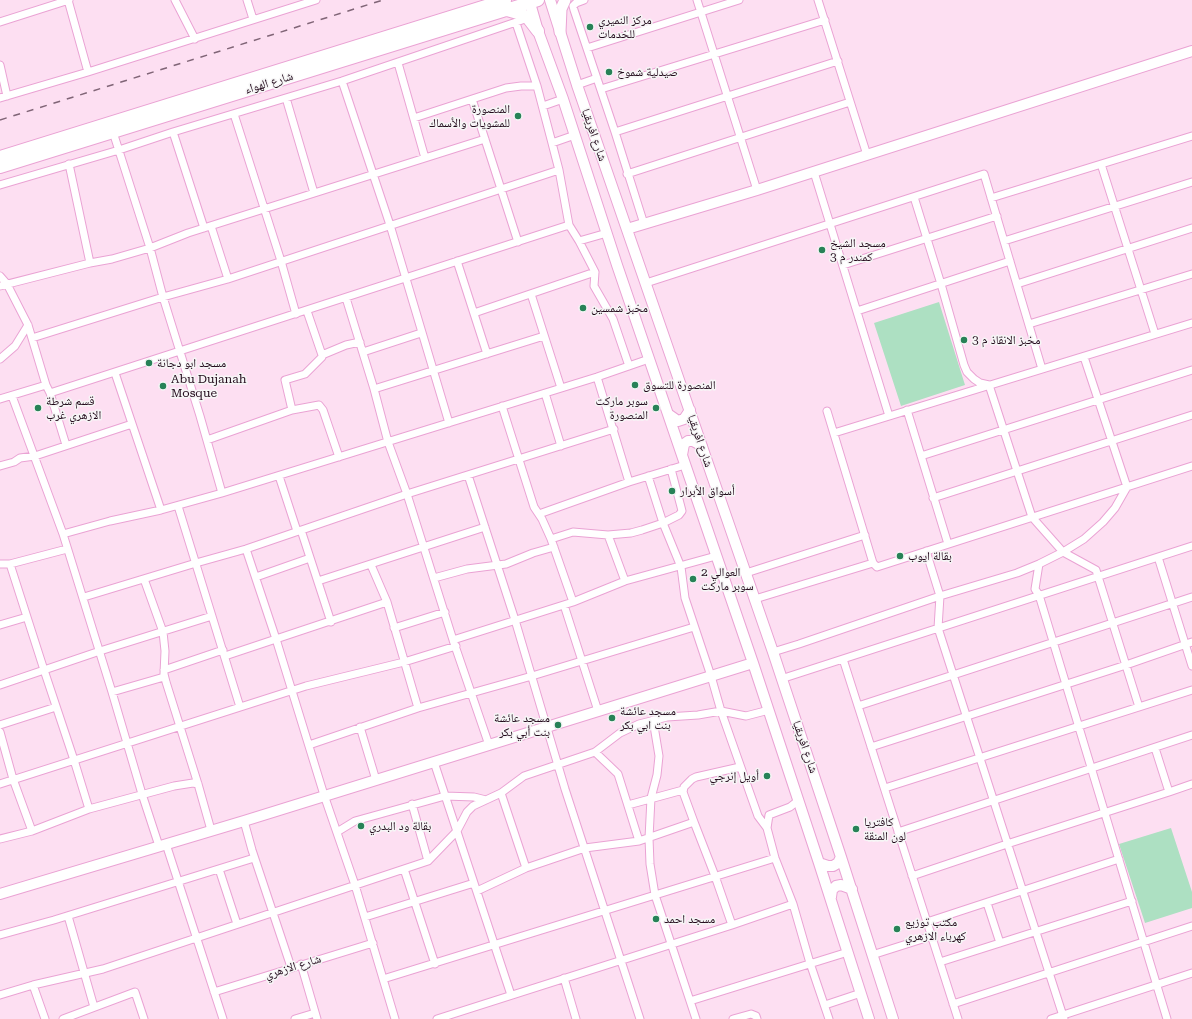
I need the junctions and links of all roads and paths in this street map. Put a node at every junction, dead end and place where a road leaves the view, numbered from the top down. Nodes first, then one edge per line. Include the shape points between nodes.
1 (68, 0) edge
2 (175, 0) edge
3 (247, 0) edge
4 (316, 0) edge
5 (550, 0) edge
6 (565, 0) edge
7 (584, 0) edge
8 (697, 0) edge
9 (740, 0) edge
10 (818, 0) edge
11 (532, 1) edge
12 (492, 2) edge
13 (504, 5) edge
14 (701, 12) junction
15 (528, 18) junction
16 (253, 19) junction
17 (824, 20) junction
18 (0, 22) edge
19 (516, 23) junction
20 (538, 31) junction
21 (560, 32) junction
22 (195, 39) junction
23 (587, 48) junction
24 (1192, 51) edge
25 (714, 55) junction
26 (838, 61) junction
27 (398, 63) junction
28 (0, 65) edge
29 (88, 72) junction
30 (596, 78) junction
31 (342, 81) junction
32 (577, 85) junction
33 (537, 86) junction
34 (601, 89) junction
35 (728, 96) junction
36 (4, 97) edge
37 (286, 98) junction
38 (472, 99) junction
39 (563, 99) junction
40 (850, 102) junction
41 (543, 106) junction
42 (234, 114) junction
43 (414, 118) junction
44 (113, 132) junction
45 (173, 132) junction
46 (615, 132) junction
47 (575, 135) junction
48 (1192, 136) edge
49 (740, 138) junction
50 (485, 140) junction
51 (552, 143) junction
52 (118, 150) junction
53 (867, 155) junction
54 (0, 157) edge
55 (425, 158) junction
56 (69, 164) junction
57 (1102, 164) junction
58 (0, 167) edge
59 (559, 170) junction
60 (814, 172) junction
61 (374, 174) junction
62 (627, 174) junction
63 (1192, 182) edge
64 (0, 185) edge
65 (501, 190) junction
66 (757, 190) junction
67 (314, 193) junction
68 (914, 197) junction
69 (991, 198) junction
70 (1115, 206) junction
71 (264, 209) junction
72 (997, 216) junction
73 (830, 223) junction
74 (644, 224) junction
75 (390, 225) junction
76 (569, 226) junction
77 (208, 227) junction
78 (1192, 228) edge
79 (627, 229) junction
80 (607, 233) junction
81 (927, 238) junction
82 (579, 241) junction
83 (1004, 241) junction
84 (518, 242) junction
85 (150, 248) junction
86 (1128, 248) junction
87 (1010, 260) junction
88 (281, 261) junction
89 (457, 261) junction
90 (90, 263) junction
91 (843, 265) junction
92 (595, 272) junction
93 (1192, 274) edge
94 (0, 276) edge
95 (405, 278) junction
96 (228, 279) junction
97 (646, 283) junction
98 (941, 284) junction
99 (1017, 284) junction
100 (4, 285) edge
101 (1141, 290) junction
102 (531, 294) junction
103 (163, 297) junction
104 (346, 298) junction
105 (307, 311) junction
106 (856, 311) junction
107 (474, 313) junction
108 (296, 314) junction
109 (1192, 322) edge
110 (1029, 324) junction
111 (28, 325) junction
112 (421, 333) junction
113 (1155, 334) junction
114 (544, 336) junction
115 (32, 338) junction
116 (360, 342) junction
117 (181, 351) junction
118 (363, 352) junction
119 (487, 354) junction
120 (322, 355) junction
121 (1084, 357) junction
122 (0, 359) edge
123 (649, 359) junction
124 (629, 366) junction
125 (1042, 369) junction
126 (1192, 370) edge
127 (434, 371) junction
128 (115, 373) junction
129 (598, 377) junction
130 (46, 385) junction
131 (989, 385) junction
132 (374, 388) junction
133 (561, 388) junction
134 (50, 393) junction
135 (545, 393) junction
136 (12, 396) junction
137 (0, 399) edge
138 (1099, 400) junction
139 (502, 406) junction
140 (292, 410) junction
141 (690, 410) junction
142 (907, 410) junction
143 (827, 411) dead end
144 (668, 414) junction
145 (1192, 415) edge
146 (889, 416) junction
147 (449, 423) junction
148 (132, 424) junction
149 (614, 429) junction
150 (1004, 429) junction
151 (834, 433) junction
152 (208, 440) junction
153 (1112, 440) junction
154 (388, 442) junction
155 (66, 445) junction
156 (561, 446) junction
157 (702, 446) junction
158 (35, 456) junction
159 (921, 456) junction
160 (339, 457) junction
161 (519, 459) junction
162 (684, 460) junction
163 (0, 466) edge
164 (1192, 466) edge
165 (671, 469) junction
166 (1017, 470) junction
167 (468, 475) junction
168 (279, 476) junction
169 (648, 476) junction
170 (629, 482) junction
171 (1127, 487) junction
172 (222, 493) junction
173 (407, 494) junction
174 (933, 498) junction
175 (178, 506) junction
176 (161, 510) junction
177 (538, 514) junction
178 (1032, 517) junction
179 (663, 523) junction
180 (485, 527) junction
181 (299, 531) junction
182 (63, 534) junction
183 (608, 535) junction
184 (865, 535) junction
185 (551, 539) junction
186 (948, 544) junction
187 (554, 546) junction
188 (1192, 546) edge
189 (424, 547) junction
190 (67, 549) junction
191 (246, 549) junction
192 (926, 551) junction
193 (1063, 552) junction
194 (716, 556) junction
195 (1158, 557) junction
196 (310, 558) junction
197 (196, 563) junction
198 (874, 563) junction
199 (0, 564) edge
200 (10, 564) junction
201 (1039, 564) junction
202 (371, 565) junction
203 (498, 565) junction
204 (681, 567) junction
205 (746, 573) junction
206 (1098, 576) junction
207 (256, 577) junction
208 (434, 578) junction
209 (144, 579) junction
210 (318, 581) junction
211 (625, 581) junction
212 (1038, 595) junction
213 (940, 596) junction
214 (84, 597) junction
215 (1192, 597) edge
216 (755, 599) junction
217 (386, 602) junction
218 (573, 602) junction
219 (1173, 604) junction
220 (564, 605) junction
221 (444, 612) junction
222 (212, 616) junction
223 (27, 617) junction
224 (515, 620) junction
225 (332, 622) junction
226 (1113, 623) junction
227 (0, 625) edge
228 (694, 627) junction
229 (394, 628) junction
230 (938, 628) junction
231 (163, 632) junction
232 (276, 640) junction
233 (455, 643) junction
234 (1053, 643) junction
235 (1189, 644) edge
236 (100, 651) junction
237 (773, 652) junction
238 (224, 653) junction
239 (843, 659) junction
240 (404, 662) junction
241 (582, 662) junction
242 (753, 663) junction
243 (1126, 665) junction
244 (1192, 666) edge
245 (44, 670) junction
246 (164, 674) junction
247 (953, 675) junction
248 (532, 676) junction
249 (711, 676) junction
250 (782, 678) junction
251 (1066, 684) junction
252 (0, 685) edge
253 (1192, 690) edge
254 (291, 691) junction
255 (112, 692) junction
256 (472, 693) junction
257 (858, 706) junction
258 (56, 707) junction
259 (240, 707) junction
260 (1139, 707) junction
261 (418, 708) junction
262 (769, 710) junction
263 (598, 711) junction
264 (721, 711) junction
265 (966, 716) junction
266 (652, 720) junction
267 (0, 725) edge
268 (1078, 726) junction
269 (360, 727) junction
270 (547, 727) junction
271 (179, 728) junction
272 (0, 732) edge
273 (1192, 736) edge
274 (128, 744) junction
275 (309, 744) junction
276 (489, 745) junction
277 (871, 747) junction
278 (1155, 748) junction
279 (595, 752) junction
280 (980, 758) junction
281 (74, 760) junction
282 (434, 762) junction
283 (558, 763) junction
284 (740, 767) junction
285 (1091, 768) junction
286 (13, 779) junction
287 (376, 780) junction
288 (0, 784) edge
289 (198, 784) junction
290 (1192, 784) edge
291 (885, 788) junction
292 (683, 790) junction
293 (1169, 792) junction
294 (501, 793) junction
295 (142, 794) junction
296 (324, 795) junction
297 (445, 796) junction
298 (651, 798) junction
299 (487, 800) junction
300 (799, 800) junction
301 (994, 800) junction
302 (412, 804) junction
303 (628, 805) junction
304 (89, 809) junction
305 (1104, 812) junction
306 (244, 821) junction
307 (694, 822) junction
308 (766, 828) junction
309 (211, 830) junction
310 (32, 831) junction
311 (457, 831) junction
312 (337, 832) junction
313 (898, 832) junction
314 (649, 838) junction
315 (0, 839) edge
316 (639, 841) junction
317 (1007, 844) junction
318 (163, 845) junction
319 (585, 848) junction
320 (841, 857) junction
321 (254, 858) junction
322 (775, 858) junction
323 (1119, 859) junction
324 (428, 861) junction
325 (819, 862) junction
326 (526, 868) junction
327 (219, 869) junction
328 (404, 869) junction
329 (715, 876) junction
330 (912, 876) junction
331 (178, 882) junction
332 (474, 883) junction
333 (355, 885) junction
334 (852, 889) junction
335 (477, 891) junction
336 (1022, 891) junction
337 (0, 894) edge
338 (655, 895) junction
339 (831, 897) junction
340 (1132, 901) junction
341 (415, 902) junction
342 (987, 903) junction
343 (793, 904) junction
344 (605, 911) junction
345 (272, 913) junction
346 (68, 916) junction
347 (365, 917) junction
348 (927, 922) junction
349 (237, 924) junction
350 (732, 925) junction
351 (1192, 926) edge
352 (1036, 932) junction
353 (0, 935) edge
354 (932, 936) junction
355 (196, 938) junction
356 (373, 942) junction
357 (1144, 942) junction
358 (1000, 943) junction
359 (495, 945) junction
360 (671, 945) junction
361 (848, 952) junction
362 (872, 955) junction
363 (622, 960) junction
364 (940, 962) junction
365 (301, 964) junction
366 (435, 964) junction
367 (810, 964) junction
368 (290, 967) junction
369 (1192, 972) edge
370 (1049, 973) junction
371 (86, 974) junction
372 (564, 978) junction
373 (383, 979) junction
374 (1157, 984) junction
375 (33, 985) junction
376 (214, 992) junction
377 (861, 993) junction
378 (511, 995) junction
379 (0, 996) edge
380 (690, 1001) junction
381 (953, 1004) junction
382 (825, 1005) junction
383 (94, 1007) junction
384 (316, 1016) edge
385 (451, 1017) edge
386 (1063, 1017) edge
387 (956, 1018) edge
388 (45, 1019) edge
389 (63, 1019) edge
390 (144, 1019) edge
391 (223, 1019) edge
392 (295, 1019) edge
393 (395, 1019) edge
394 (437, 1019) edge
395 (576, 1019) edge
396 (640, 1019) edge
397 (696, 1019) edge
398 (732, 1019) edge
399 (758, 1019) edge
400 (829, 1019) edge
401 (869, 1019) edge
402 (893, 1019) edge
403 (1051, 1019) edge
404 (1167, 1019) edge

1 - 18 street
1 - 29 street
2 - 22 street
3 - 16 street
4 - 16 street
5 - 21 street, شارع افريقيا
6 - 21 main road via 560,15
7 - 23 street via 573,6
8 - 14 street
9 - 14 street
10 - 17 street
11 - 13 highway, شارع الهواء
11 - 20 street, شارع افريقيا
12 - 13 highway, شارع الهواء
12 - 54 highway, شارع الهواء
13 - 15 highway
13 - 44 highway, شارع الهواء
14 - 23 street
14 - 25 street
15 - 19 street
15 - 20 highway
16 - 22 street
17 - 25 street
17 - 26 street
19 - 27 street
19 - 33 street
20 - 39 street, شارع افريقيا
21 - 32 street, شارع افريقيا
22 - 29 street
23 - 30 street
24 - 53 street
25 - 34 street
25 - 35 street
26 - 35 street
26 - 40 street
27 - 31 street
27 - 43 street
28 - 36 street
29 - 36 street
30 - 32 street
30 - 34 street
31 - 37 street
31 - 61 street
32 - 79 street, شارع افريقيا
33 - 38 street via 511,87
33 - 41 street
34 - 46 street
35 - 46 street
35 - 49 street
37 - 42 street
37 - 67 street
38 - 43 street
38 - 50 street
39 - 41 street
39 - 47 street, شارع افريقيا
40 - 49 street
40 - 53 street
41 - 51 street
42 - 45 street
42 - 71 street
43 - 55 street
44 - 52 street
44 - 58 highway, شارع الهواء
45 - 52 street
45 - 77 street
46 - 62 street
47 - 51 street
47 - 80 street, شارع افريقيا
48 - 57 street
49 - 62 street
49 - 66 street
50 - 55 street
50 - 65 street
51 - 59 street
52 - 56 street
52 - 85 street
53 - 60 street
55 - 61 street
56 - 64 street
56 - 90 street
57 - 69 street
57 - 70 street
59 - 65 street
59 - 76 street
60 - 66 street
60 - 73 street
61 - 67 street
61 - 75 street
62 - 74 street
63 - 70 street
65 - 75 street
65 - 84 street
66 - 74 street
67 - 71 street
68 - 69 street via 984,174
68 - 73 street
68 - 81 street
69 - 72 street
70 - 83 street
70 - 86 street
71 - 77 street
71 - 88 street
72 - 81 street
72 - 83 street
73 - 91 street
73 - 97 street
74 - 79 street
75 - 88 street
75 - 95 street
76 - 82 street
76 - 84 street
77 - 85 street
77 - 96 street
78 - 86 street
79 - 97 street, شارع افريقيا
80 - 82 street
80 - 123 street, شارع افريقيا
81 - 91 street
81 - 98 street
82 - 92 street
83 - 87 street
84 - 89 street
85 - 90 street
85 - 103 street
86 - 99 street
86 - 101 street
87 - 98 street
87 - 99 street
88 - 96 street
88 - 108 street
89 - 95 street
89 - 107 street
90 - 100 street
91 - 106 street
92 - 102 street
92 - 124 street via 594,286 613,319
93 - 101 street
94 - 100 street
95 - 104 street
95 - 112 street
96 - 103 street
97 - 141 street, شارع افريقيا
98 - 106 street
98 - 131 street via 967,372 980,383
99 - 110 street
100 - 111 street
101 - 110 street
101 - 113 street
102 - 107 street
102 - 114 street
103 - 115 street
103 - 117 street
104 - 105 street
104 - 116 street
105 - 108 street
105 - 120 street
106 - 146 street
107 - 119 street
108 - 117 street
109 - 113 street
110 - 125 street
111 - 115 street
111 - 122 street via 15,346
112 - 118 street
112 - 127 street
113 - 121 street
114 - 119 street
114 - 133 street
115 - 130 street
116 - 118 street
116 - 120 street
117 - 128 street
117 - 152 street
118 - 132 street
119 - 127 street
120 - 140 street via 305,374 284,380
121 - 125 street
121 - 138 street
123 - 124 street
123 - 144 street, شارع افريقيا
124 - 129 street
125 - 131 street
126 - 138 street
127 - 132 street
127 - 147 street
128 - 134 street
128 - 148 street
129 - 133 street
129 - 149 street
130 - 134 street
130 - 136 street
131 - 142 street
131 - 150 street
132 - 154 street
133 - 135 street
134 - 155 street
135 - 139 street
135 - 156 street
136 - 137 street
136 - 158 street
138 - 150 street
138 - 153 street
139 - 147 street
139 - 161 street
140 - 152 street
140 - 160 street via 321,406
141 - 144 street via 684,419 678,421
141 - 157 street, شارع افريقيا
142 - 146 street
142 - 159 street
143 - 151 street
144 - 162 street, شارع افريقيا
145 - 153 street
146 - 151 street
147 - 154 street
148 - 155 street
148 - 176 street
149 - 156 street
149 - 170 street
150 - 159 street
150 - 166 street
151 - 184 street
152 - 172 street
153 - 166 street
153 - 171 street
154 - 160 street
154 - 173 street
155 - 158 street
156 - 161 street
157 - 162 street via 693,440 688,442 683,447
157 - 205 street, شارع افريقيا
158 - 163 street via 20,458
158 - 182 street
159 - 174 street
160 - 168 street
161 - 167 street
161 - 177 street
162 - 165 street
162 - 194 street, شارع افريقيا
164 - 171 street
165 - 169 street
165 - 179 street via 682,511
166 - 174 street
166 - 178 street
167 - 173 street
167 - 180 street
168 - 172 street
168 - 181 street
169 - 170 street
169 - 179 street
170 - 177 street
171 - 178 street
171 - 193 street via 1103,522 1084,539
172 - 175 street
173 - 181 street
173 - 189 street
174 - 186 street
175 - 176 street
175 - 197 street
176 - 182 street
177 - 185 street
178 - 186 street
178 - 193 street
179 - 183 street via 642,530
179 - 204 street
180 - 189 street
180 - 203 street
181 - 191 street
181 - 196 street
182 - 190 street
183 - 185 street via 573,532
183 - 211 street
184 - 198 street
184 - 205 street
185 - 187 street
186 - 192 street
187 - 203 street
187 - 218 street
188 - 195 street
189 - 202 street
189 - 208 street
190 - 200 street
190 - 214 street
191 - 197 street
191 - 207 street
192 - 198 street via 877,567
192 - 213 street
193 - 201 street
193 - 206 street via 1096,570
194 - 204 street
194 - 242 street, شارع افريقيا
195 - 206 street
195 - 219 street
196 - 207 street
196 - 210 street
197 - 209 street
197 - 222 street
198 - 216 street
199 - 200 street
200 - 223 street
201 - 212 street via 1035,590
201 - 213 street
202 - 210 street
202 - 217 street
203 - 208 street via 467,569
203 - 224 street
204 - 211 street
204 - 228 street via 685,598
205 - 216 street, شارع افريقيا
206 - 212 street
206 - 226 street
207 - 232 street
208 - 221 street
209 - 214 street
209 - 231 street
210 - 225 street
211 - 218 street
212 - 230 street
212 - 234 street
213 - 230 street
213 - 237 street
214 - 236 street
215 - 219 street
216 - 237 street, شارع افريقيا
217 - 225 street
217 - 229 street
218 - 220 street
219 - 226 street
219 - 235 street
220 - 224 street
220 - 241 street
221 - 229 street
221 - 233 street
222 - 231 street
222 - 238 street
223 - 227 street
223 - 245 street
224 - 233 street
224 - 248 street
225 - 232 street
226 - 234 street
226 - 243 street
228 - 241 street
228 - 249 street
229 - 240 street
230 - 239 street
230 - 247 street
231 - 236 street
231 - 246 street
232 - 238 street
232 - 254 street
233 - 240 street
233 - 256 street
234 - 247 street
234 - 251 street
235 - 243 street
235 - 244 street
236 - 245 street
236 - 255 street
237 - 250 street, شارع افريقيا
238 - 246 street
238 - 259 street
239 - 250 street
239 - 257 street
240 - 254 street
240 - 261 street
241 - 248 street
241 - 263 street
242 - 249 street
242 - 262 street, شارع افريقيا
243 - 251 street
243 - 260 street
245 - 252 street
245 - 258 street
246 - 255 street
246 - 271 street
247 - 257 street
247 - 265 street
248 - 256 street
248 - 270 street
249 - 263 street
249 - 264 street
250 - 320 street, شارع افريقيا
251 - 265 street
251 - 268 street
253 - 260 street
254 - 259 street
254 - 275 street
255 - 274 street
256 - 261 street
256 - 276 street
257 - 277 street
258 - 267 street
258 - 281 street
259 - 271 street
260 - 268 street
261 - 269 street
262 - 264 street via 746,716
262 - 300 street, شارع افريقيا
263 - 270 street
264 - 266 street
264 - 284 street
265 - 277 street
265 - 280 street
266 - 279 street via 628,728
266 - 298 street via 659,756
268 - 280 street
268 - 285 street
269 - 275 street
269 - 287 street
270 - 276 street
270 - 283 street
271 - 274 street
271 - 289 street
272 - 286 street
273 - 278 street
274 - 281 street
274 - 295 street
275 - 296 street
276 - 282 street
277 - 291 street
278 - 285 street
278 - 293 street
279 - 283 street
279 - 303 street via 618,774
280 - 291 street
280 - 301 street
281 - 286 street
281 - 304 street
282 - 287 street
282 - 297 street
283 - 294 street via 524,776
283 - 319 street
284 - 292 street via 696,777 687,783
284 - 308 street via 758,816
285 - 301 street
285 - 305 street
286 - 288 street
286 - 310 street
287 - 296 street
289 - 295 street via 180,785
289 - 309 street
290 - 293 street
291 - 313 street
292 - 298 street
292 - 307 street
293 - 305 street
294 - 299 street
294 - 326 street
295 - 304 street
295 - 318 street
296 - 306 street
296 - 312 street
297 - 299 street
297 - 302 street
297 - 311 street
298 - 303 street
298 - 314 street
299 - 311 street via 473,806 467,812
300 - 308 street via 790,807 769,815
300 - 325 street, شارع افريقيا
301 - 313 street
301 - 317 street
302 - 312 street via 355,821
302 - 324 street
303 - 316 street
304 - 310 street
305 - 317 street
305 - 323 street
306 - 309 street
306 - 321 street
307 - 314 street
307 - 329 street
308 - 322 street
309 - 318 street
310 - 315 street
311 - 324 street
311 - 332 street
312 - 333 street
313 - 330 street
314 - 316 street
314 - 338 street
316 - 319 street
317 - 330 street
317 - 336 street
318 - 331 street
318 - 337 street
319 - 326 street
319 - 344 street
320 - 325 street via 833,866
320 - 334 street, شارع افريقيا
321 - 327 street
321 - 345 street
322 - 329 street
322 - 343 street
323 - 336 street
323 - 340 street
324 - 328 street
325 - 339 street, شارع افريقيا
326 - 335 street
327 - 331 street
327 - 349 street
328 - 333 street
328 - 341 street
329 - 338 street
329 - 350 street
330 - 348 street
331 - 346 street
331 - 355 street
332 - 335 street
332 - 341 street
333 - 345 street
333 - 347 street
334 - 339 street via 836,886
334 - 362 street, شارع افريقيا
335 - 359 street
336 - 342 street
336 - 352 street
338 - 344 street
338 - 360 street
339 - 361 street, شارع افريقيا
340 - 352 street
340 - 357 street
341 - 347 street
341 - 366 street
342 - 348 street
342 - 358 street
343 - 350 street
343 - 367 street
344 - 359 street
344 - 363 street
345 - 349 street
345 - 368 street
346 - 353 street
346 - 371 street
347 - 356 street
348 - 354 street
349 - 355 street
350 - 360 street
351 - 357 street
352 - 358 street
352 - 370 street
354 - 362 street
354 - 364 street
355 - 371 street
355 - 376 street
356 - 365 street, شارع الازهري
356 - 373 street
357 - 370 street
357 - 374 street
358 - 364 street
359 - 366 street
359 - 378 street
360 - 363 street
360 - 380 street
361 - 367 street
361 - 377 street, شارع افريقيا
362 - 402 street, شارع افريقيا
363 - 372 street
363 - 396 street
364 - 381 street
365 - 368 street, شارع الازهري
365 - 384 street
366 - 373 street
367 - 380 street
367 - 382 street
368 - 376 street, شارع الازهري
369 - 374 street
370 - 381 street
370 - 386 street
371 - 375 street
371 - 383 street
372 - 378 street
372 - 395 street
373 - 393 street
374 - 386 street
374 - 404 street
375 - 379 street
375 - 388 street
376 - 391 street
377 - 382 street
377 - 401 street, شارع افريقيا
378 - 385 street
380 - 397 street
381 - 387 street
382 - 400 street
383 - 389 street
383 - 390 street via 135,992
384 - 392 street
385 - 394 street
386 - 403 street
398 - 399 street via 751,1014

